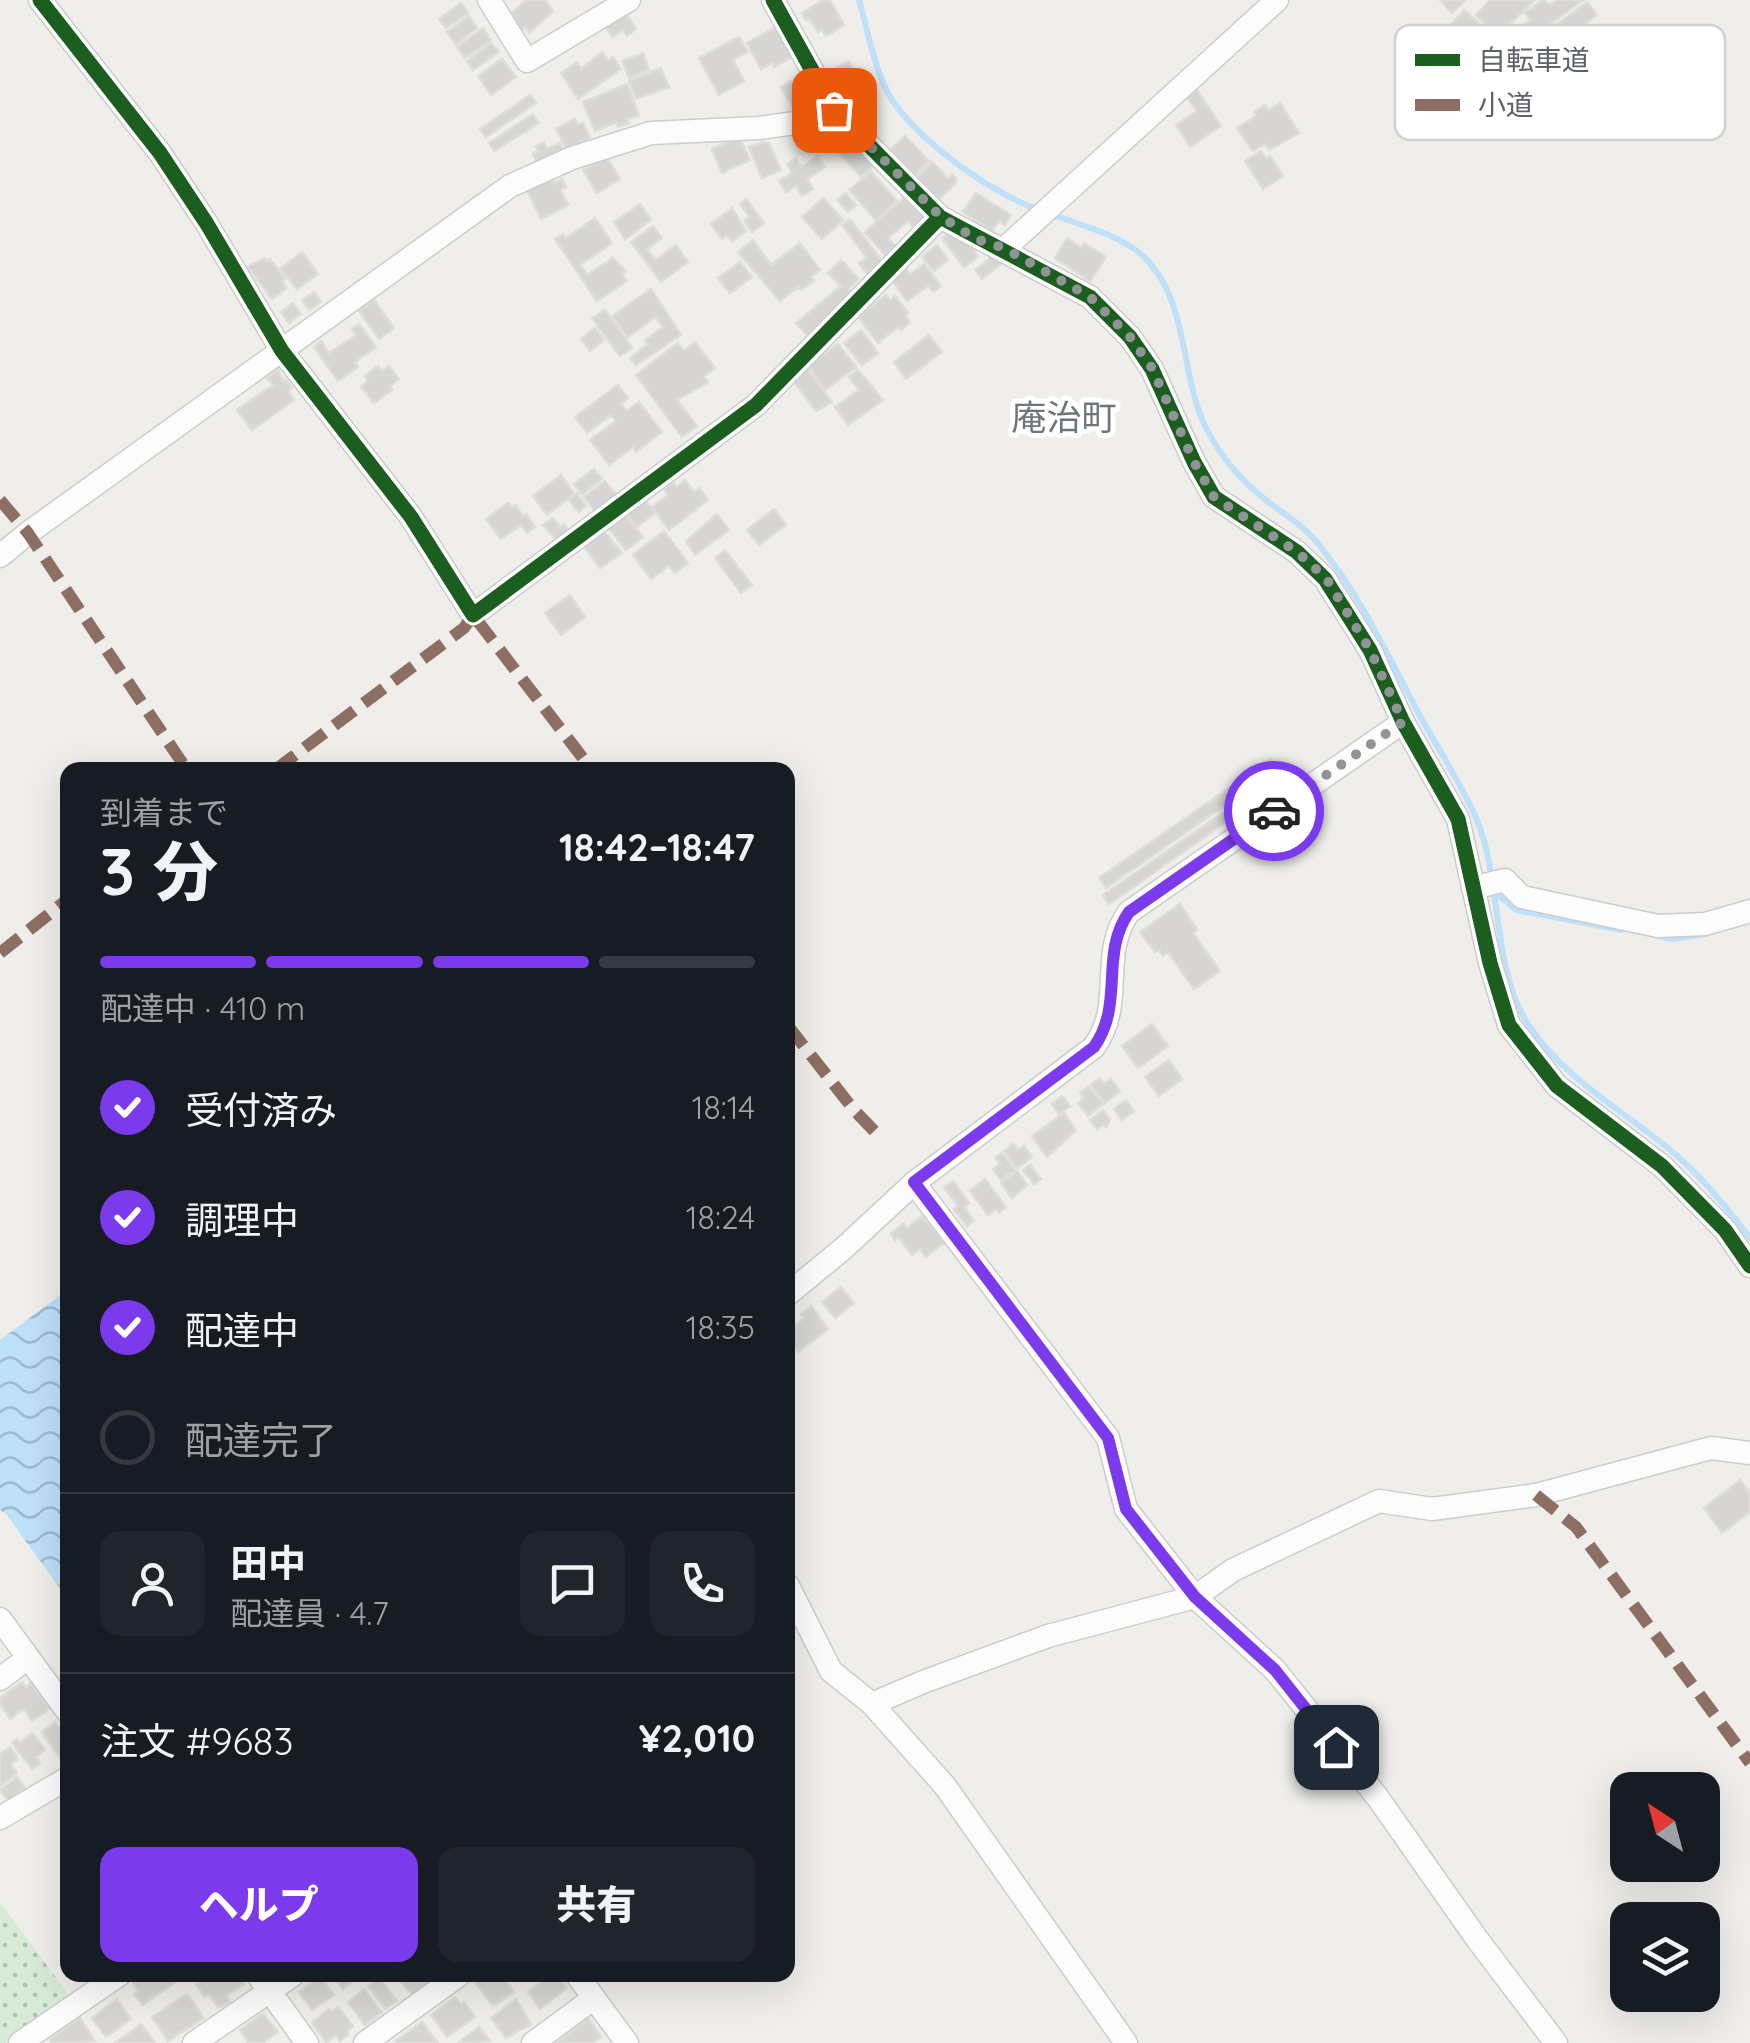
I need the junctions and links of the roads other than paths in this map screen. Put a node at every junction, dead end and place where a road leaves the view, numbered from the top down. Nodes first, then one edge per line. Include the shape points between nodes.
1 (40, 0) edge
2 (489, 0) edge
3 (773, 0) edge
4 (1277, 0) edge
5 (620, 2) edge
6 (834, 110) junction
7 (940, 216) junction
8 (1004, 248) junction
9 (282, 350) junction
10 (0, 556) edge
11 (1403, 722) junction
12 (1472, 888) junction
13 (1750, 911) edge
14 (914, 1182) junction
15 (1750, 1266) edge
16 (795, 1288) edge
17 (1750, 1453) edge
18 (1195, 1597) junction
19 (795, 1600) edge
20 (0, 1619) edge
21 (28, 1658) junction
22 (0, 1679) edge
23 (60, 1701) edge
24 (872, 1704) junction
25 (60, 1783) edge
26 (0, 1818) edge
27 (110, 1982) edge
28 (449, 1982) edge
29 (582, 1982) edge
30 (264, 1984) edge
31 (594, 1998) junction
32 (20, 2043) edge
33 (194, 2043) edge
34 (307, 2043) edge
35 (365, 2043) edge
36 (534, 2043) edge
37 (628, 2043) edge
38 (1126, 2043) edge
39 (1556, 2043) edge

1 - 9 street via 160,153
2 - 5 street via 528,61
3 - 6 street
4 - 8 street
6 - 7 street
6 - 9 street via 759,128 651,133 572,158 510,186
7 - 8 street
7 - 9 street via 756,405 473,615 410,517
8 - 11 street via 1090,297 1130,337 1152,368 1214,497 1326,578
9 - 10 street
11 - 12 street via 1458,820
11 - 14 street via 1129,912 1113,944 1109,1020 1094,1047
12 - 13 street via 1504,880 1534,900 1658,926 1705,924
12 - 15 street via 1509,1025 1557,1086 1662,1166 1726,1230
14 - 16 street
14 - 18 street via 1108,1438 1126,1509
17 - 18 street via 1711,1448 1536,1495 1432,1508 1379,1501 1233,1570
18 - 24 street via 1048,1636
18 - 39 street via 1275,1670 1378,1798
19 - 24 street via 831,1671
20 - 21 street
21 - 22 street
21 - 23 street
24 - 38 street via 945,1786
25 - 26 street
27 - 32 street
28 - 35 street
29 - 31 street
30 - 33 street
30 - 34 street
31 - 36 street
31 - 37 street

